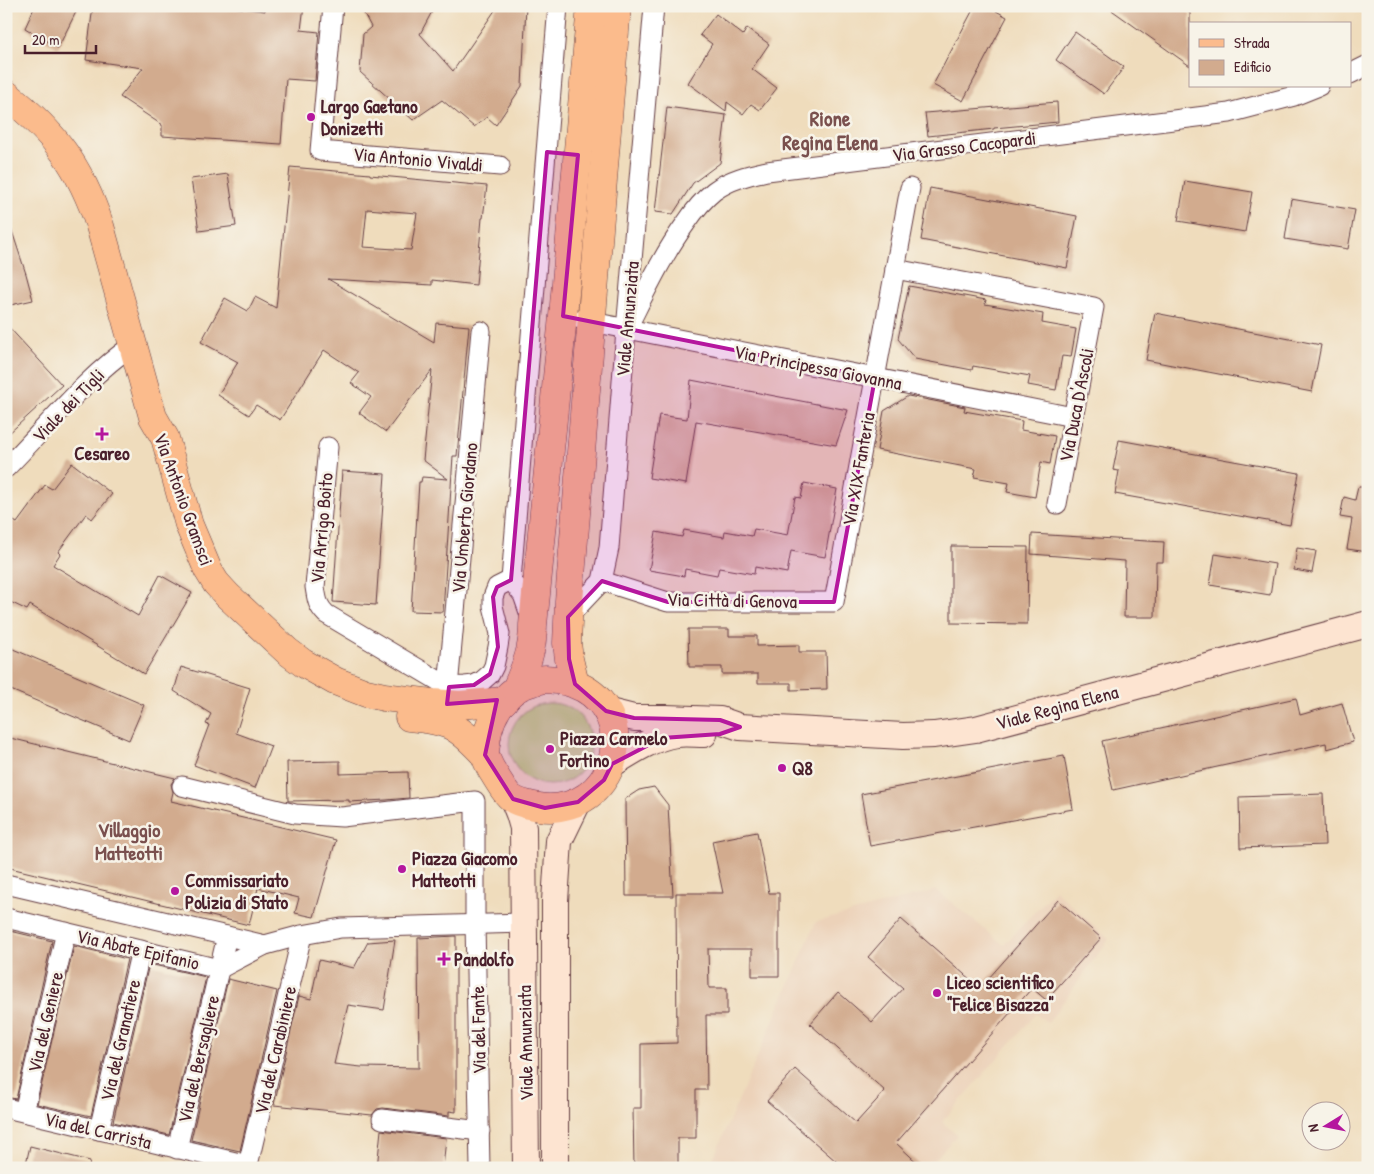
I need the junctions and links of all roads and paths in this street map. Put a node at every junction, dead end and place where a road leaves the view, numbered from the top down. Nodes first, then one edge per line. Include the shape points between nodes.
1 (333, 6) edge
2 (558, 6) edge
3 (591, 6) edge
4 (617, 6) edge
5 (654, 6) edge
6 (1368, 64) edge
7 (1352, 73) edge
8 (1314, 88) edge
9 (6, 94) edge
10 (547, 152) junction
11 (578, 155) junction
12 (500, 166) dead end
13 (910, 188) dead end
14 (895, 269) junction
15 (563, 316) junction
16 (591, 322) junction
17 (626, 330) junction
18 (481, 331) dead end
19 (133, 344) junction
20 (875, 378) junction
21 (153, 417) junction
22 (1073, 417) junction
23 (328, 447) dead end
24 (6, 468) edge
25 (1057, 504) dead end
26 (512, 580) junction
27 (602, 581) junction
28 (834, 602) joint
29 (568, 618) junction
30 (1368, 624) edge
31 (533, 625) junction
32 (575, 684) junction
33 (510, 695) junction
34 (448, 696) junction
35 (606, 711) junction
36 (740, 727) junction
37 (485, 755) junction
38 (612, 764) junction
39 (182, 786) dead end
40 (513, 799) junction
41 (578, 802) junction
42 (6, 884) edge
43 (6, 918) edge
44 (524, 922) junction
45 (475, 924) junction
46 (66, 932) junction
47 (302, 935) junction
48 (227, 936) junction
49 (265, 945) junction
50 (141, 950) junction
51 (219, 969) junction
52 (15, 1110) edge
53 (382, 1118) dead end
54 (99, 1130) junction
55 (480, 1130) junction
56 (177, 1149) junction
57 (248, 1165) joint
58 (480, 1168) edge
59 (526, 1168) edge
60 (555, 1168) edge

1 - 12 street, Via Antonio Vivaldi via 320,151
2 - 10 street
3 - 11 main road
4 - 16 main road, Viale Annunziata
5 - 17 street, Viale Annunziata
6 - 7 street
8 - 17 street, Via Grasso Cacopardi via 1228,113 744,176 715,191 693,213 659,264
9 - 19 main road, Via Antonio Gramsci via 57,142 83,182 100,226
10 - 11 street
10 - 26 street
11 - 15 main road
13 - 14 street, Via XIX Fanteria
14 - 20 street, Via XIX Fanteria
14 - 22 street, Via Duca D'Ascoli via 1094,307
15 - 16 street, Via Principessa Giovanna
15 - 31 main road
16 - 17 street, Via Principessa Giovanna
16 - 29 main road, Viale Annunziata
17 - 20 street, Via Principessa Giovanna
17 - 27 street, Viale Annunziata via 609,548
18 - 34 street, Via Umberto Giordano
19 - 21 main road, Via Antonio Gramsci
19 - 24 street, Viale dei Tigli via 96,375
20 - 22 street, Via Principessa Giovanna
20 - 28 street, Via XIX Fanteria
21 - 34 main road, Via Antonio Gramsci via 165,438 189,525 202,557 216,583 244,612 287,651 335,681 384,697
21 - 37 main road, Via Antonio Gramsci via 151,445 181,547 207,593 234,623 274,662 328,696 367,711 454,726
22 - 25 street, Via Duca D'Ascoli
23 - 34 street, Via Arrigo Boito via 315,587 319,607
26 - 31 street via 523,595
26 - 34 street via 497,587 493,597 500,634 490,674
27 - 28 street, Via Città di Genova via 668,602
27 - 29 street
29 - 32 main road, Viale Annunziata via 567,643
30 - 36 main road, Viale Regina Elena via 976,729 903,736
31 - 33 main road via 528,664
32 - 33 main road via 545,679 529,683
32 - 35 main road via 598,700
33 - 34 main road, Via Antonio Gramsci via 474,704
33 - 37 main road via 493,716
35 - 36 main road via 634,718 720,720
35 - 38 main road via 613,728
36 - 38 main road via 720,734 676,734 662,738
37 - 40 main road via 501,785
38 - 41 main road via 604,780
39 - 45 street, Via del Fante via 295,814 342,817 475,802
40 - 41 main road via 545,808
40 - 44 main road, Viale Annunziata via 523,828
41 - 60 main road, Viale Annunziata via 559,841 555,901
42 - 48 street, Via Abate Epifanio
43 - 46 street, Via Abate Epifanio
44 - 45 street, Via Abate Epifanio
44 - 59 main road, Viale Annunziata
45 - 47 street, Via Abate Epifanio via 341,928
45 - 55 street, Via del Fante
46 - 50 street, Via Abate Epifanio
46 - 52 street, Via del Geniere
47 - 49 street, Via Abate Epifanio
47 - 57 street, Via del Carabiniere
48 - 49 street, Via Abate Epifanio
48 - 51 street, Via del Bersagliere
49 - 51 street, Via Abate Epifanio
50 - 51 street, Via Abate Epifanio
50 - 54 street, Via del Granatiere
51 - 56 street, Via del Bersagliere
52 - 54 street, Via del Carrista
53 - 55 street
54 - 56 street, Via del Carrista
55 - 58 street, Via del Fante
56 - 57 street, Via del Carrista

